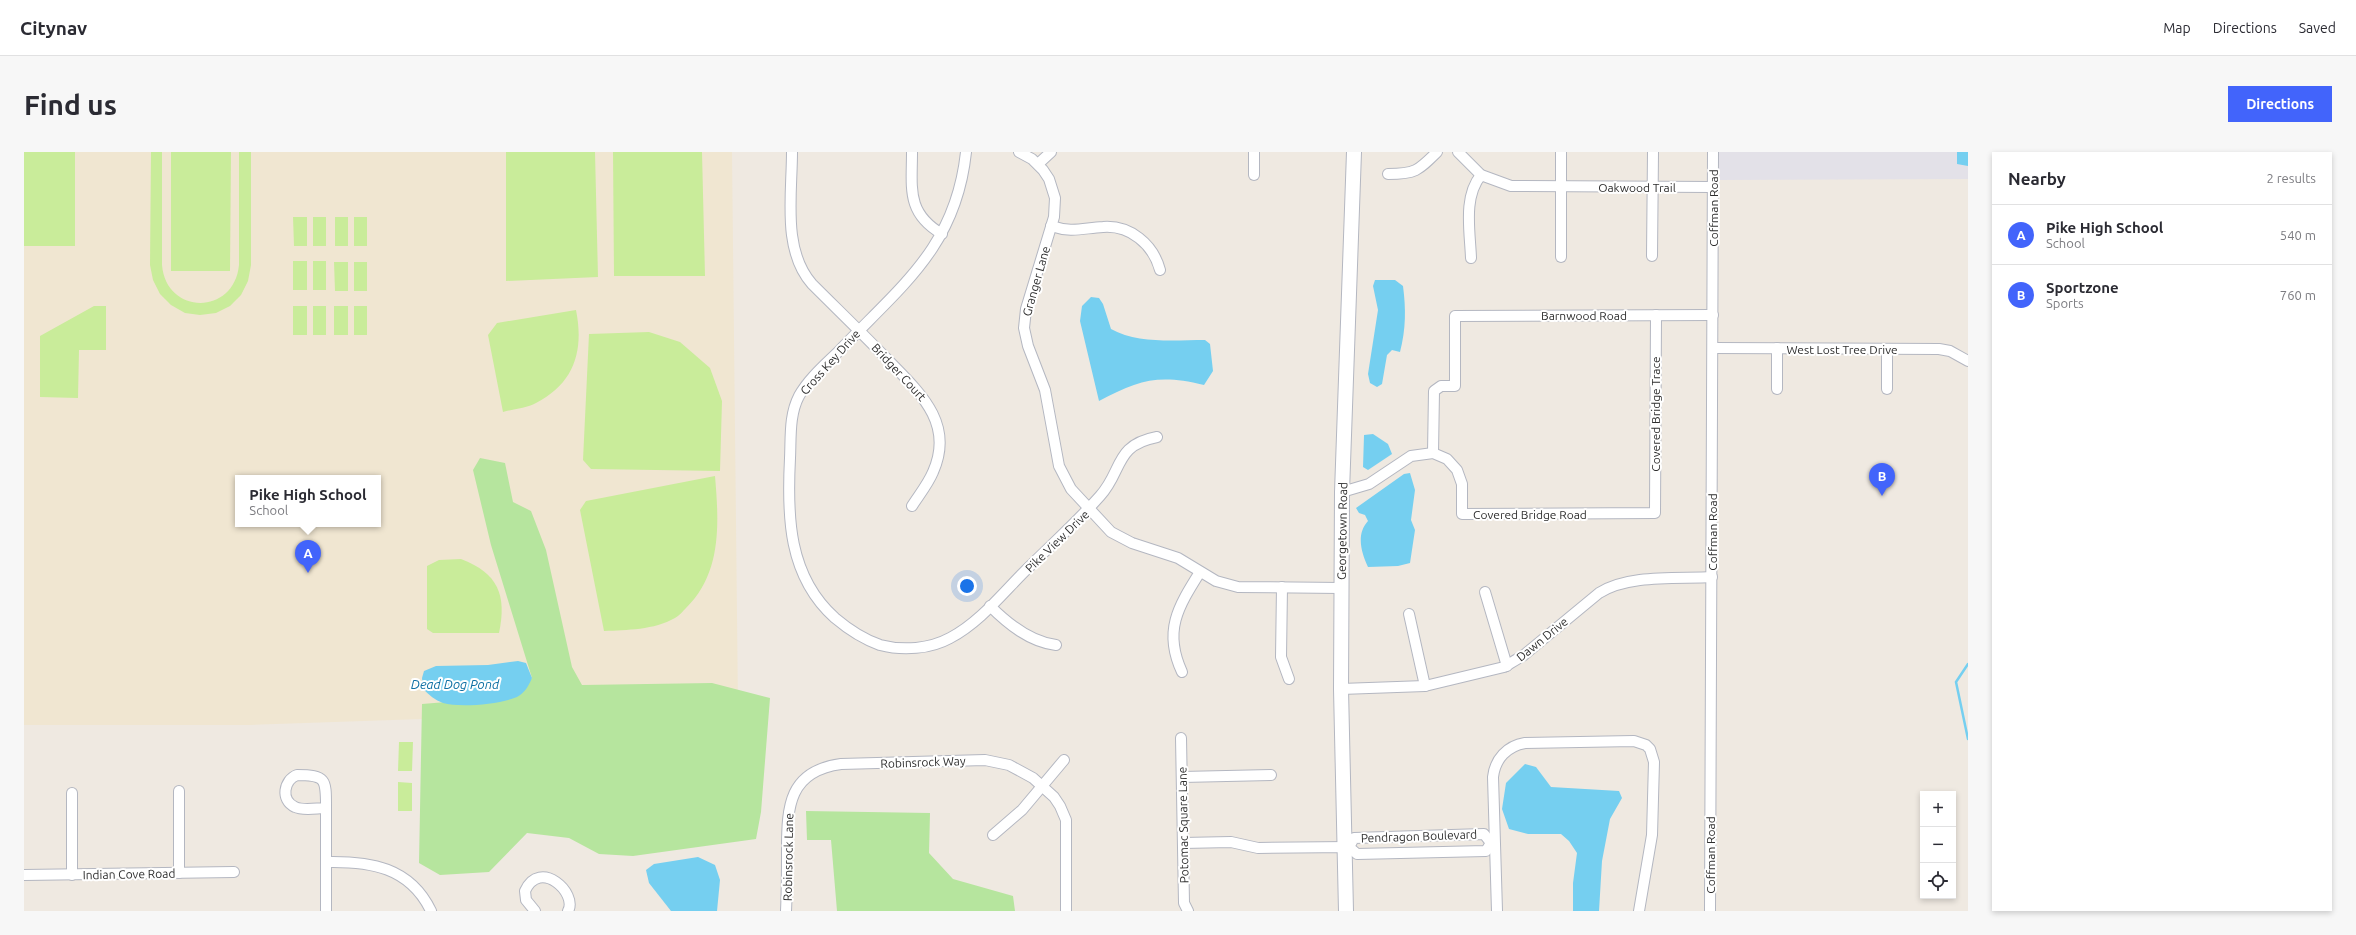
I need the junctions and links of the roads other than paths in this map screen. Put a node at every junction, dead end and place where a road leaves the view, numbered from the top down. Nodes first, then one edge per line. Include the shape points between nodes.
1 (792, 152) edge
2 (912, 152) edge
3 (966, 152) edge
4 (1019, 152) edge
5 (1051, 152) edge
6 (1254, 152) edge
7 (1354, 152) edge
8 (1437, 152) edge
9 (1458, 152) edge
10 (1561, 152) edge
11 (1653, 152) edge
12 (1713, 152) edge
13 (1038, 164) junction
14 (1388, 174) dead end
15 (1254, 175) dead end
16 (1481, 175) junction
17 (1562, 187) junction
18 (1713, 187) junction
19 (1653, 188) junction
20 (1052, 226) junction
21 (942, 234) junction
22 (1652, 256) dead end
23 (1561, 257) dead end
24 (1471, 258) dead end
25 (1160, 270) dead end
26 (1656, 315) junction
27 (1712, 315) junction
28 (859, 330) junction
29 (1712, 348) junction
30 (1777, 348) junction
31 (1887, 349) junction
32 (1968, 361) edge
33 (1776, 389) dead end
34 (1887, 389) dead end
35 (1157, 437) dead end
36 (1433, 453) junction
37 (1342, 492) junction
38 (912, 506) dead end
39 (1089, 507) junction
40 (1655, 513) joint
41 (1200, 572) junction
42 (1712, 577) junction
43 (1282, 587) junction
44 (1341, 588) junction
45 (1485, 592) dead end
46 (990, 606) junction
47 (1408, 614) dead end
48 (874, 642) joint
49 (1056, 645) dead end
50 (1507, 666) junction
51 (1182, 672) dead end
52 (1289, 679) dead end
53 (1425, 686) junction
54 (1341, 689) junction
55 (1181, 738) dead end
56 (1064, 760) dead end
57 (1271, 775) dead end
58 (1182, 777) junction
59 (802, 782) joint
60 (1043, 786) junction
61 (179, 791) dead end
62 (72, 793) dead end
63 (326, 808) junction
64 (993, 835) dead end
65 (1183, 843) junction
66 (1493, 843) junction
67 (1347, 847) junction
68 (326, 862) junction
69 (234, 872) dead end
70 (179, 873) junction
71 (24, 875) edge
72 (72, 875) junction
73 (326, 911) edge
74 (431, 911) edge
75 (535, 911) edge
76 (568, 911) edge
77 (786, 911) edge
78 (1066, 911) edge
79 (1188, 911) edge
80 (1346, 911) edge
81 (1497, 911) edge
82 (1639, 911) edge
83 (1710, 911) edge

1 - 28 street, Bridger Court via 792,238 797,260 810,281
2 - 21 street via 912,195 915,207 926,223
3 - 21 street, Cross Key Drive via 958,194
4 - 13 street, Granger Lane
5 - 13 street
6 - 15 street
7 - 37 main road, Georgetown Road
8 - 14 street via 1415,172
9 - 16 street, Oakwood Trail
10 - 17 street
11 - 19 street
12 - 18 street, Coffman Road
13 - 20 street, Granger Lane via 1054,190 1055,209
16 - 17 street, Oakwood Trail via 1511,186
16 - 24 street via 1470,197
17 - 19 street, Oakwood Trail
17 - 23 street
18 - 19 street, Oakwood Trail
18 - 27 street, Coffman Road
19 - 22 street
20 - 25 street via 1079,231 1110,227 1128,231 1149,247
20 - 39 street, Granger Lane via 1026,309 1024,328 1046,393 1061,472 1071,490
21 - 28 street, Cross Key Drive via 912,278
26 - 27 street, Barnwood Road
26 - 36 street, Barnwood Road via 1455,316 1455,386 1440,386 1434,392
26 - 40 street, Covered Bridge Trace
27 - 29 street, Coffman Road
28 - 38 street, Bridger Court via 920,392 935,418 939,436 937,462 930,479
28 - 48 street, Cross Key Drive via 808,384 796,404 792,419 789,464 790,525 797,562 814,595 842,624
29 - 30 street, West Lost Tree Drive
29 - 42 street, Coffman Road
30 - 31 street, West Lost Tree Drive
30 - 33 street
31 - 32 street, West Lost Tree Drive via 1939,348
31 - 34 street
35 - 39 street via 1142,442 1126,452 1105,490
36 - 37 street via 1413,455 1369,484
36 - 40 street, Covered Bridge Road via 1447,459 1457,470 1462,484 1462,514
37 - 44 main road, Georgetown Road
39 - 41 street, Pike View Drive via 1111,532 1132,543 1178,558
39 - 46 street, Pike View Drive
41 - 43 street, Pike View Drive via 1216,581 1238,587
41 - 51 street via 1182,602 1174,622 1175,651
42 - 50 street, Dawn Drive via 1630,581 1610,586 1524,656
42 - 83 street, Coffman Road
43 - 44 street, Pike View Drive
43 - 52 street via 1281,657
44 - 54 main road, Georgetown Road
45 - 50 street
46 - 48 street, Pike View Drive via 961,632 941,643 900,648
46 - 49 street via 1017,629
47 - 53 street
50 - 53 street, Dawn Drive
53 - 54 street, Dawn Drive
54 - 67 main road, Georgetown Road
55 - 58 street, Potomac Square Lane
56 - 60 street
57 - 58 street
58 - 65 street, Potomac Square Lane
59 - 60 street, Robinsrock Way via 822,768 841,764 976,760 1009,765
59 - 77 street, Robinsrock Lane via 794,794 788,812
60 - 64 street via 1022,810
60 - 78 street, Robinsrock Way via 1058,803 1066,820
61 - 70 street
62 - 72 street
63 - 63 street via 297,808 291,805 286,794 288,780 297,775 314,775 321,778 326,785
63 - 68 street
65 - 67 street via 1231,842 1258,848
65 - 79 street, Potomac Square Lane via 1184,903
66 - 67 street, Pendragon Boulevard via 1486,851 1463,852 1357,854
66 - 67 street, Pendragon Boulevard via 1484,834 1476,834 1354,838
66 - 81 street
66 - 82 street, Pendragon Boulevard via 1493,773 1499,758 1507,750 1525,743 1634,741 1646,745 1654,759 1652,835
67 - 80 main road, Georgetown Road
68 - 73 street
68 - 74 street via 361,862 390,870 416,890
69 - 70 street, Indian Cove Road
70 - 72 street, Indian Cove Road
71 - 72 street, Indian Cove Road
75 - 76 street via 526,900 525,891 536,878 544,876 552,879 568,895

